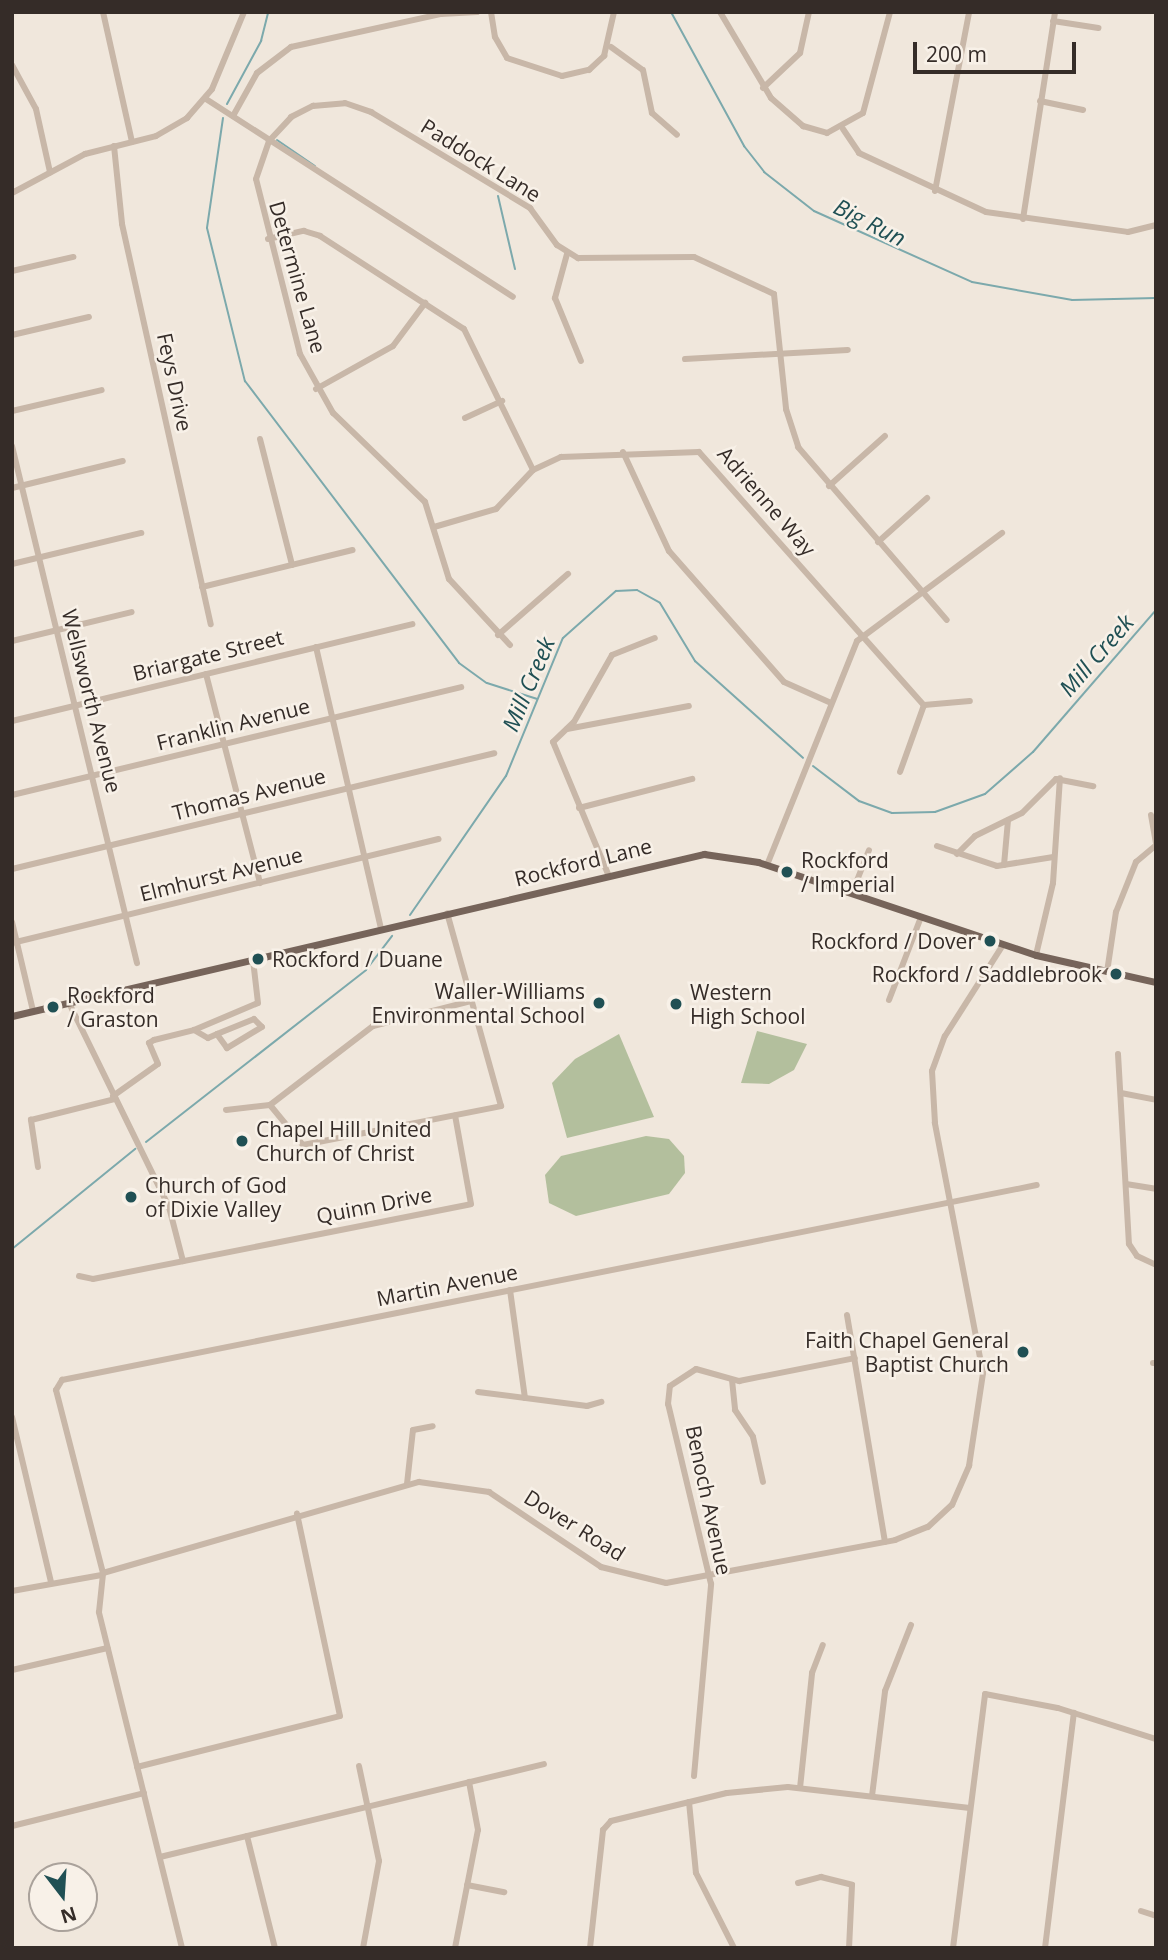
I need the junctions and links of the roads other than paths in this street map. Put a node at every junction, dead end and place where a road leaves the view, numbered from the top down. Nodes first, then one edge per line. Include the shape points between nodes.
1 (103, 12) edge
2 (244, 12) edge
3 (477, 12) edge
4 (491, 12) edge
5 (614, 12) edge
6 (720, 12) edge
7 (809, 12) edge
8 (890, 12) edge
9 (969, 12) edge
10 (1055, 12) edge
11 (1053, 22) junction
12 (1098, 29) dead end
13 (611, 47) junction
14 (12, 65) edge
15 (763, 88) junction
16 (206, 99) junction
17 (1040, 101) junction
18 (1083, 110) dead end
19 (233, 116) junction
20 (843, 129) junction
21 (677, 135) dead end
22 (269, 141) junction
23 (132, 142) junction
24 (114, 146) junction
25 (50, 172) junction
26 (935, 191) junction
27 (12, 193) edge
28 (1023, 219) junction
29 (1156, 225) edge
30 (268, 239) junction
31 (567, 254) junction
32 (73, 257) dead end
33 (12, 271) edge
34 (513, 297) dead end
35 (425, 303) junction
36 (89, 317) dead end
37 (12, 335) edge
38 (848, 350) dead end
39 (782, 354) junction
40 (685, 359) dead end
41 (581, 361) dead end
42 (316, 388) junction
43 (102, 390) dead end
44 (502, 401) junction
45 (12, 411) edge
46 (465, 418) dead end
47 (885, 436) dead end
48 (260, 439) dead end
49 (12, 446) edge
50 (623, 452) junction
51 (123, 461) dead end
52 (533, 470) junction
53 (22, 486) junction
54 (829, 486) junction
55 (12, 488) edge
56 (927, 498) dead end
57 (434, 527) junction
58 (141, 533) dead end
59 (1002, 533) dead end
60 (878, 542) junction
61 (353, 550) dead end
62 (39, 558) junction
63 (12, 564) edge
64 (292, 565) junction
65 (568, 574) dead end
66 (202, 587) junction
67 (921, 591) junction
68 (132, 612) dead end
69 (947, 620) dead end
70 (211, 624) dead end
71 (412, 624) dead end
72 (57, 630) junction
73 (498, 635) junction
74 (862, 636) junction
75 (655, 638) dead end
76 (12, 640) edge
77 (510, 645) dead end
78 (316, 647) junction
79 (206, 674) junction
80 (461, 687) dead end
81 (970, 701) dead end
82 (831, 703) junction
83 (924, 705) junction
84 (75, 706) junction
85 (689, 706) dead end
86 (333, 718) junction
87 (12, 721) edge
88 (568, 729) junction
89 (225, 744) junction
90 (494, 753) dead end
91 (900, 772) dead end
92 (92, 776) junction
93 (1060, 778) junction
94 (692, 779) dead end
95 (1093, 786) dead end
96 (349, 788) junction
97 (12, 795) edge
98 (579, 808) junction
99 (241, 814) junction
100 (1151, 815) dead end
101 (1009, 820) junction
102 (438, 839) dead end
103 (1156, 844) edge
104 (109, 846) junction
105 (937, 846) dead end
106 (869, 850) dead end
107 (957, 854) junction
108 (1053, 857) junction
109 (366, 858) junction
110 (768, 865) junction
111 (1004, 865) junction
112 (12, 869) edge
113 (608, 874) junction
114 (260, 883) junction
115 (852, 893) junction
116 (447, 914) junction
117 (126, 915) junction
118 (921, 917) junction
119 (12, 922) edge
120 (381, 929) junction
121 (15, 942) edge
122 (1003, 945) junction
123 (1036, 955) junction
124 (253, 960) junction
125 (137, 963) dead end
126 (1107, 972) junction
127 (1156, 982) edge
128 (889, 1000) dead end
129 (471, 1001) junction
130 (69, 1003) junction
131 (33, 1011) junction
132 (12, 1016) edge
133 (194, 1030) junction
134 (217, 1034) junction
135 (1118, 1054) dead end
136 (1121, 1093) junction
137 (114, 1098) junction
138 (1156, 1100) edge
139 (270, 1105) junction
140 (226, 1110) dead end
141 (455, 1115) junction
142 (38, 1167) dead end
143 (1126, 1184) junction
144 (1037, 1185) dead end
145 (1156, 1189) edge
146 (951, 1202) junction
147 (183, 1261) junction
148 (1156, 1265) edge
149 (79, 1276) dead end
150 (510, 1290) junction
151 (847, 1315) dead end
152 (855, 1358) junction
153 (732, 1380) junction
154 (478, 1392) dead end
155 (525, 1398) junction
156 (601, 1402) dead end
157 (12, 1417) edge
158 (433, 1426) dead end
159 (764, 1482) dead end
160 (407, 1484) junction
161 (297, 1514) junction
162 (885, 1542) junction
163 (102, 1574) junction
164 (709, 1578) junction
165 (51, 1582) junction
166 (12, 1591) edge
167 (911, 1625) dead end
168 (822, 1645) dead end
169 (107, 1648) junction
170 (12, 1670) edge
171 (1074, 1713) junction
172 (1156, 1739) edge
173 (544, 1763) dead end
174 (359, 1766) dead end
175 (137, 1767) junction
176 (694, 1776) dead end
177 (469, 1782) junction
178 (800, 1788) junction
179 (144, 1793) junction
180 (872, 1796) junction
181 (689, 1802) junction
182 (369, 1807) junction
183 (970, 1808) junction
184 (12, 1826) edge
185 (247, 1836) junction
186 (160, 1857) junction
187 (798, 1883) dead end
188 (467, 1885) junction
189 (504, 1892) dead end
190 (1141, 1910) dead end
191 (1156, 1916) edge
192 (182, 1948) edge
193 (275, 1948) edge
194 (363, 1948) edge
195 (455, 1948) edge
196 (590, 1948) edge
197 (734, 1948) edge
198 (849, 1948) edge
199 (953, 1948) edge
200 (1045, 1948) edge

1 - 23 street
2 - 16 street
3 - 19 street via 291,47 257,73
4 - 13 street via 500,49 521,66 570,76 593,68
5 - 13 street
6 - 15 street
7 - 15 street via 800,53
8 - 20 street via 870,100
9 - 26 street
10 - 11 street
11 - 12 street
11 - 17 street
13 - 21 street via 643,70 652,113
14 - 25 street via 36,109
15 - 20 street via 803,126
16 - 19 street
16 - 23 street via 173,128
17 - 18 street
17 - 28 street
19 - 22 street
20 - 26 street via 859,153
22 - 30 street, Determine Lane via 256,178
22 - 31 street, Paddock Lane via 290,117 313,106 360,107 530,208
22 - 34 street
23 - 24 street
24 - 25 street
24 - 66 street, Feys Drive via 120,216
25 - 27 street
26 - 28 street
28 - 29 street via 1128,232
30 - 35 street via 314,233
30 - 42 street, Determine Lane via 295,338
31 - 39 street via 590,260 707,261 777,297
31 - 41 street via 555,298
32 - 33 street
35 - 42 street via 393,346
35 - 44 street via 469,335
36 - 37 street
38 - 39 street
39 - 40 street
39 - 54 street via 793,434
42 - 57 street, Determine Lane via 339,419 425,502
43 - 45 street
44 - 46 street
44 - 52 street
47 - 54 street
48 - 64 street
49 - 53 street, Wellsworth Avenue
50 - 52 street, Adrienne Way via 561,457
50 - 74 street, Adrienne Way via 702,454
50 - 82 street via 669,551 784,682
51 - 53 street
52 - 57 street, Adrienne Way via 496,509
53 - 55 street
53 - 62 street, Wellsworth Avenue
54 - 60 street
56 - 60 street
57 - 73 street, Determine Lane via 449,579
58 - 62 street
59 - 67 street via 950,576
60 - 67 street
61 - 64 street
62 - 63 street
62 - 72 street, Wellsworth Avenue
64 - 66 street
65 - 73 street
66 - 70 street, Feys Drive
67 - 69 street
67 - 74 street
68 - 72 street
71 - 78 street, Briargate Street
72 - 76 street
72 - 84 street, Wellsworth Avenue
73 - 77 street, Determine Lane
74 - 82 street
74 - 83 street, Adrienne Way
75 - 88 street via 612,655
78 - 79 street, Briargate Street
78 - 86 street
79 - 84 street, Briargate Street
79 - 89 street
80 - 86 street, Franklin Avenue
81 - 83 street
82 - 110 street
83 - 91 street
84 - 87 street, Briargate Street
84 - 92 street, Wellsworth Avenue
85 - 88 street
86 - 89 street, Franklin Avenue
86 - 96 street
88 - 98 street via 552,747
89 - 92 street, Franklin Avenue
89 - 99 street
90 - 96 street, Thomas Avenue
92 - 97 street, Franklin Avenue
92 - 104 street, Wellsworth Avenue
93 - 95 street
93 - 101 street
93 - 108 street
94 - 98 street
96 - 99 street, Thomas Avenue
96 - 109 street
98 - 113 street
99 - 104 street, Thomas Avenue
99 - 114 street
100 - 103 street
101 - 107 street via 975,836
101 - 111 street
102 - 109 street, Elmhurst Avenue
103 - 126 street via 1136,862 1116,912
104 - 112 street, Thomas Avenue
104 - 117 street, Wellsworth Avenue
105 - 107 street
106 - 115 street
107 - 111 street
108 - 111 street
108 - 123 street
109 - 114 street, Elmhurst Avenue
109 - 120 street
110 - 113 main road, Rockford Lane via 704,853
110 - 115 main road, Rockford Lane
113 - 116 main road, Rockford Lane
114 - 117 street, Elmhurst Avenue
115 - 118 main road, Rockford Lane
116 - 120 main road, Rockford Lane
116 - 129 street
117 - 121 street, Elmhurst Avenue
117 - 125 street, Wellsworth Avenue
118 - 122 main road, Rockford Lane
118 - 128 street
119 - 121 street
120 - 124 main road, Rockford Lane
121 - 131 street
122 - 123 main road, Rockford Lane
122 - 146 street, Dover Road via 933,1065 931,1098
123 - 126 main road, Rockford Lane
124 - 130 main road, Rockford Lane
124 - 133 street via 258,1003
126 - 127 main road, Rockford Lane
129 - 139 street via 373,1026
129 - 141 street via 500,1106
130 - 131 main road, Rockford Lane
130 - 137 street
131 - 132 main road, Rockford Lane
133 - 134 street via 208,1038
133 - 137 street via 149,1043 158,1064
134 - 134 street via 254,1019 262,1027 227,1048
135 - 136 street
136 - 138 street
136 - 143 street
137 - 142 street via 31,1120
137 - 147 street via 169,1208
139 - 140 street
139 - 141 street via 303,1145
141 - 147 street, Quinn Drive via 471,1204
143 - 145 street
143 - 148 street via 1130,1248
144 - 146 street, Martin Avenue
146 - 150 street, Martin Avenue
146 - 162 street, Dover Road via 982,1360 978,1424 967,1478 952,1505 928,1527
147 - 149 street via 83,1281
150 - 155 street
150 - 163 street, Martin Avenue via 60,1381 56,1390
151 - 152 street
152 - 153 street
152 - 162 street
153 - 159 street via 735,1410 753,1437
153 - 164 street, Benoch Avenue via 690,1370 673,1382 668,1398
154 - 155 street
155 - 156 street
157 - 165 street
158 - 160 street via 413,1430
160 - 161 street, Dover Road
160 - 164 street, Dover Road via 439,1481 489,1492 617,1574 666,1583
161 - 163 street, Dover Road
161 - 175 street via 340,1716
162 - 164 street, Dover Road
163 - 165 street, Dover Road
163 - 169 street via 97,1603
164 - 176 street, Benoch Avenue
165 - 166 street, Dover Road
167 - 180 street via 885,1690
168 - 178 street via 812,1673
169 - 170 street
169 - 175 street
171 - 172 street
171 - 183 street via 990,1693 982,1699
171 - 200 street
173 - 177 street
174 - 182 street
175 - 179 street
177 - 182 street
177 - 188 street via 478,1830
178 - 180 street
178 - 181 street
179 - 184 street
179 - 186 street
180 - 183 street
181 - 196 street via 610,1822 603,1830
181 - 197 street via 696,1873
182 - 185 street
182 - 194 street via 379,1861
183 - 199 street
185 - 186 street
185 - 193 street
186 - 192 street
187 - 198 street via 821,1877 852,1885
188 - 189 street
188 - 195 street
190 - 191 street

